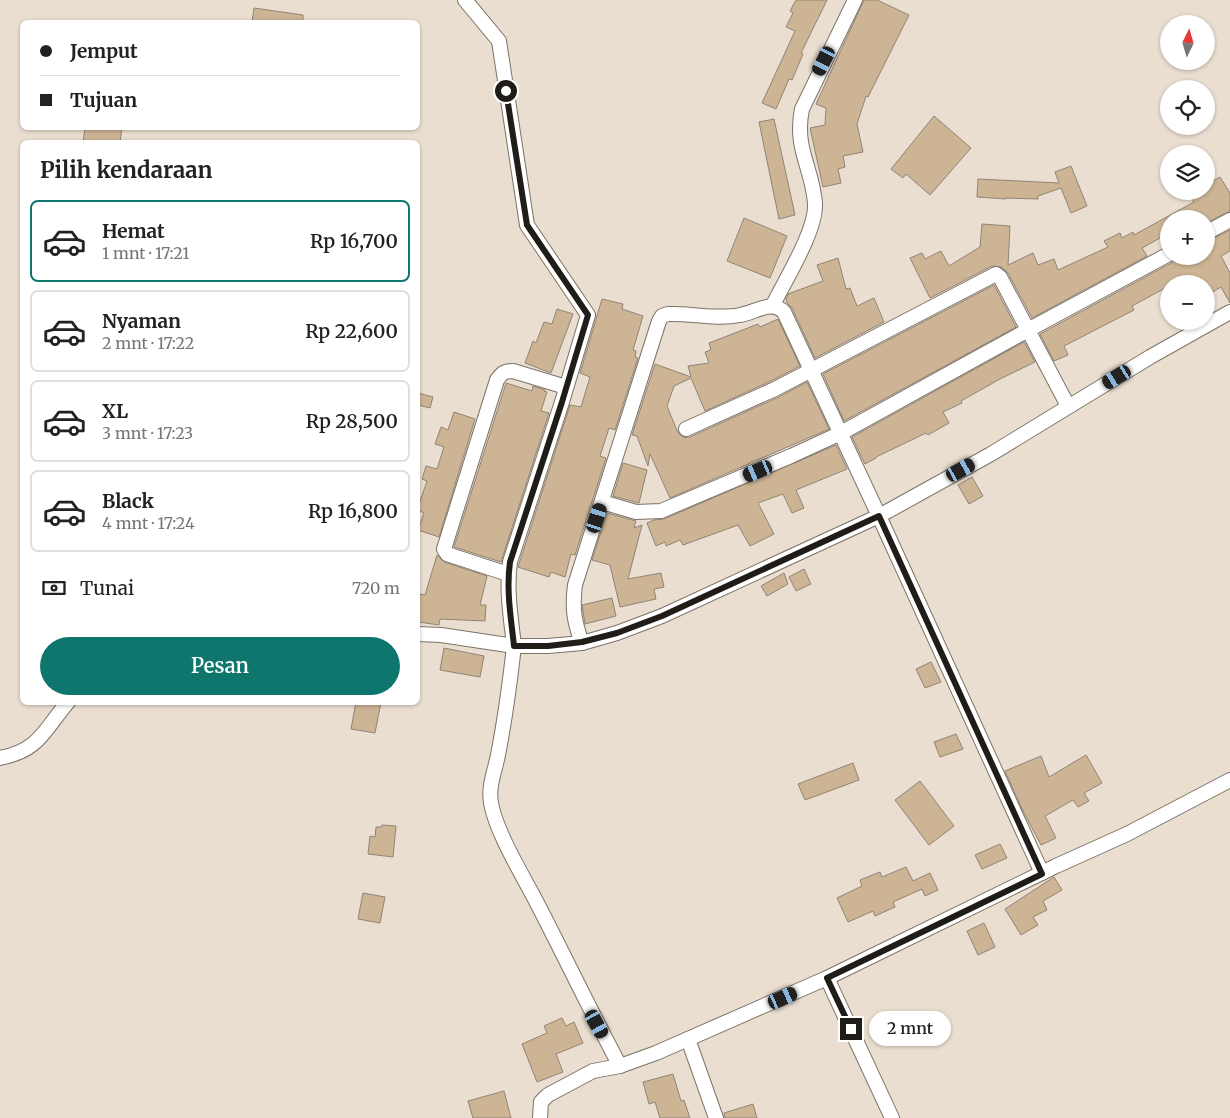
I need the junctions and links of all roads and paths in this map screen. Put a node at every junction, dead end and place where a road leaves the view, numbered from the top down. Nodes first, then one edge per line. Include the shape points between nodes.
1 (465, 0) edge
2 (855, 0) edge
3 (1230, 220) edge
4 (1215, 229) edge
5 (1160, 259) edge
6 (773, 305) junction
7 (1230, 312) edge
8 (1028, 330) junction
9 (811, 370) junction
10 (566, 387) junction
11 (1068, 406) junction
12 (686, 429) dead end
13 (841, 433) junction
14 (602, 502) junction
15 (879, 516) junction
16 (508, 574) junction
17 (420, 634) edge
18 (582, 642) junction
19 (514, 646) junction
20 (66, 705) edge
21 (0, 758) edge
22 (1230, 780) edge
23 (1042, 874) junction
24 (827, 978) junction
25 (688, 1039) junction
26 (620, 1066) junction
27 (540, 1118) edge
28 (716, 1118) edge
29 (892, 1118) edge

1 - 10 street via 498,41 527,225 588,315
2 - 6 street via 802,109 800,142 815,204 814,218
3 - 4 street
5 - 8 street
6 - 9 street via 784,312
6 - 14 street via 741,315 662,316 655,328
7 - 11 street
8 - 9 street via 998,275 994,274
8 - 11 street
8 - 13 street
9 - 12 street
9 - 13 street
10 - 16 street
10 - 16 street via 513,372 502,373 452,519 444,549 447,554
11 - 15 street via 991,454
13 - 14 street via 661,512 636,512
13 - 15 street
14 - 18 street via 572,602 574,621
15 - 18 street via 662,616
15 - 23 street
16 - 19 street
17 - 19 street via 442,634
18 - 19 street
19 - 26 street via 498,757 490,787 491,803 509,848
20 - 21 street via 40,739 18,755
22 - 23 street
23 - 24 street
24 - 25 street
24 - 29 street
25 - 26 street
25 - 28 street
26 - 27 street via 593,1071 548,1095 541,1102

